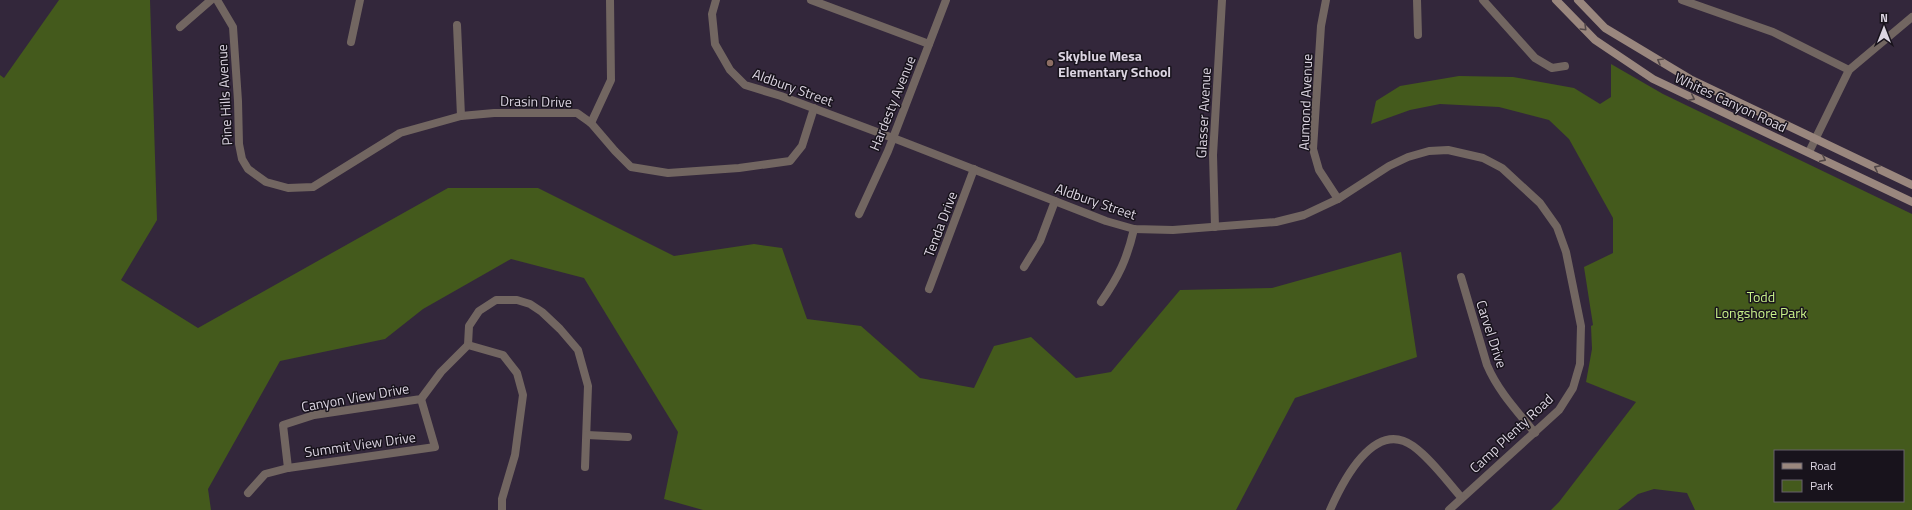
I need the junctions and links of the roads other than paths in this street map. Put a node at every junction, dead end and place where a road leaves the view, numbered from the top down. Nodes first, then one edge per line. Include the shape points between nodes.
1 (211, 0) edge
2 (217, 0) edge
3 (360, 0) edge
4 (610, 0) edge
5 (716, 0) edge
6 (811, 0) edge
7 (946, 0) edge
8 (1222, 0) edge
9 (1326, 0) edge
10 (1417, 0) edge
11 (1483, 0) edge
12 (1556, 0) edge
13 (1578, 0) edge
14 (1682, 0) edge
15 (1912, 17) edge
16 (457, 25) dead end
17 (180, 28) dead end
18 (1418, 35) dead end
19 (351, 42) dead end
20 (930, 44) junction
21 (1565, 66) dead end
22 (1849, 70) junction
23 (814, 108) junction
24 (461, 116) junction
25 (591, 122) junction
26 (893, 138) junction
27 (1815, 138) junction
28 (1809, 152) junction
29 (974, 169) junction
30 (266, 182) joint
31 (1912, 185) edge
32 (1526, 189) joint
33 (1338, 199) junction
34 (1055, 201) junction
35 (1912, 202) edge
36 (859, 214) dead end
37 (1215, 227) junction
38 (1134, 229) junction
39 (1024, 267) dead end
40 (1461, 277) dead end
41 (929, 289) dead end
42 (1101, 302) dead end
43 (468, 345) junction
44 (421, 399) junction
45 (1535, 432) junction
46 (587, 435) junction
47 (628, 437) dead end
48 (585, 466) dead end
49 (288, 468) junction
50 (248, 492) dead end
51 (1461, 497) junction
52 (502, 510) edge
53 (1330, 510) edge
54 (1449, 510) edge

1 - 17 street
2 - 30 street, Pine Hills Avenue via 233,27 242,159 248,169
3 - 19 street
4 - 25 street via 611,80
5 - 23 street, Aldbury Street via 712,14 714,44 730,70 745,85
6 - 20 street
7 - 20 street, Hardesty Avenue
8 - 37 street, Glasser Avenue via 1213,155
9 - 33 street, Aumond Avenue via 1321,26 1314,149 1319,170
10 - 18 street
11 - 21 street via 1535,58 1552,68
12 -> 28 main road, Whites Canyon Road via 1595,40 1653,79
27 -> 13 main road, Whites Canyon Road via 1690,79 1605,28
14 - 22 street via 1773,32
15 - 22 street
16 - 24 street
20 - 26 street, Hardesty Avenue
22 - 27 street
23 - 25 street, Drasin Drive via 802,146 790,161 668,173 631,166
23 - 26 street, Aldbury Street
24 - 25 street, Drasin Drive via 494,113 577,113
24 - 30 street, Drasin Drive via 400,133 313,187 288,188
26 - 29 street, Aldbury Street
26 - 36 street, Hardesty Avenue
27 - 28 street
31 -> 27 main road, Whites Canyon Road
28 -> 35 main road, Whites Canyon Road
29 - 34 street, Aldbury Street
29 - 41 street, Tenda Drive
32 - 33 street, Aldbury Street via 1502,168 1483,158 1448,150 1429,151 1408,156 1389,166
32 - 45 street, Camp Plenty Road via 1558,227 1566,252 1581,326 1580,364 1573,388 1559,410
33 - 37 street, Aldbury Street via 1304,215 1276,222
34 - 38 street, Aldbury Street
34 - 39 street via 1040,241
37 - 38 street, Aldbury Street
38 - 42 street via 1126,261
40 - 45 street, Carvel Drive via 1492,378
43 - 44 street, Canyon View Drive via 441,372
43 - 46 street via 469,326 479,310 496,300 517,300 530,304 542,312 578,350 588,386
43 - 52 street via 503,355 517,373 523,395 515,455 502,499
44 - 49 street, Canyon View Drive via 314,415 282,425
44 - 49 street, Summit View Drive via 436,447
45 - 51 street, Camp Plenty Road
46 - 47 street
46 - 48 street
49 - 50 street, Summit View Drive via 265,474
51 - 53 street via 1412,445 1397,440 1382,441 1358,460 1337,493
51 - 54 street, Camp Plenty Road

